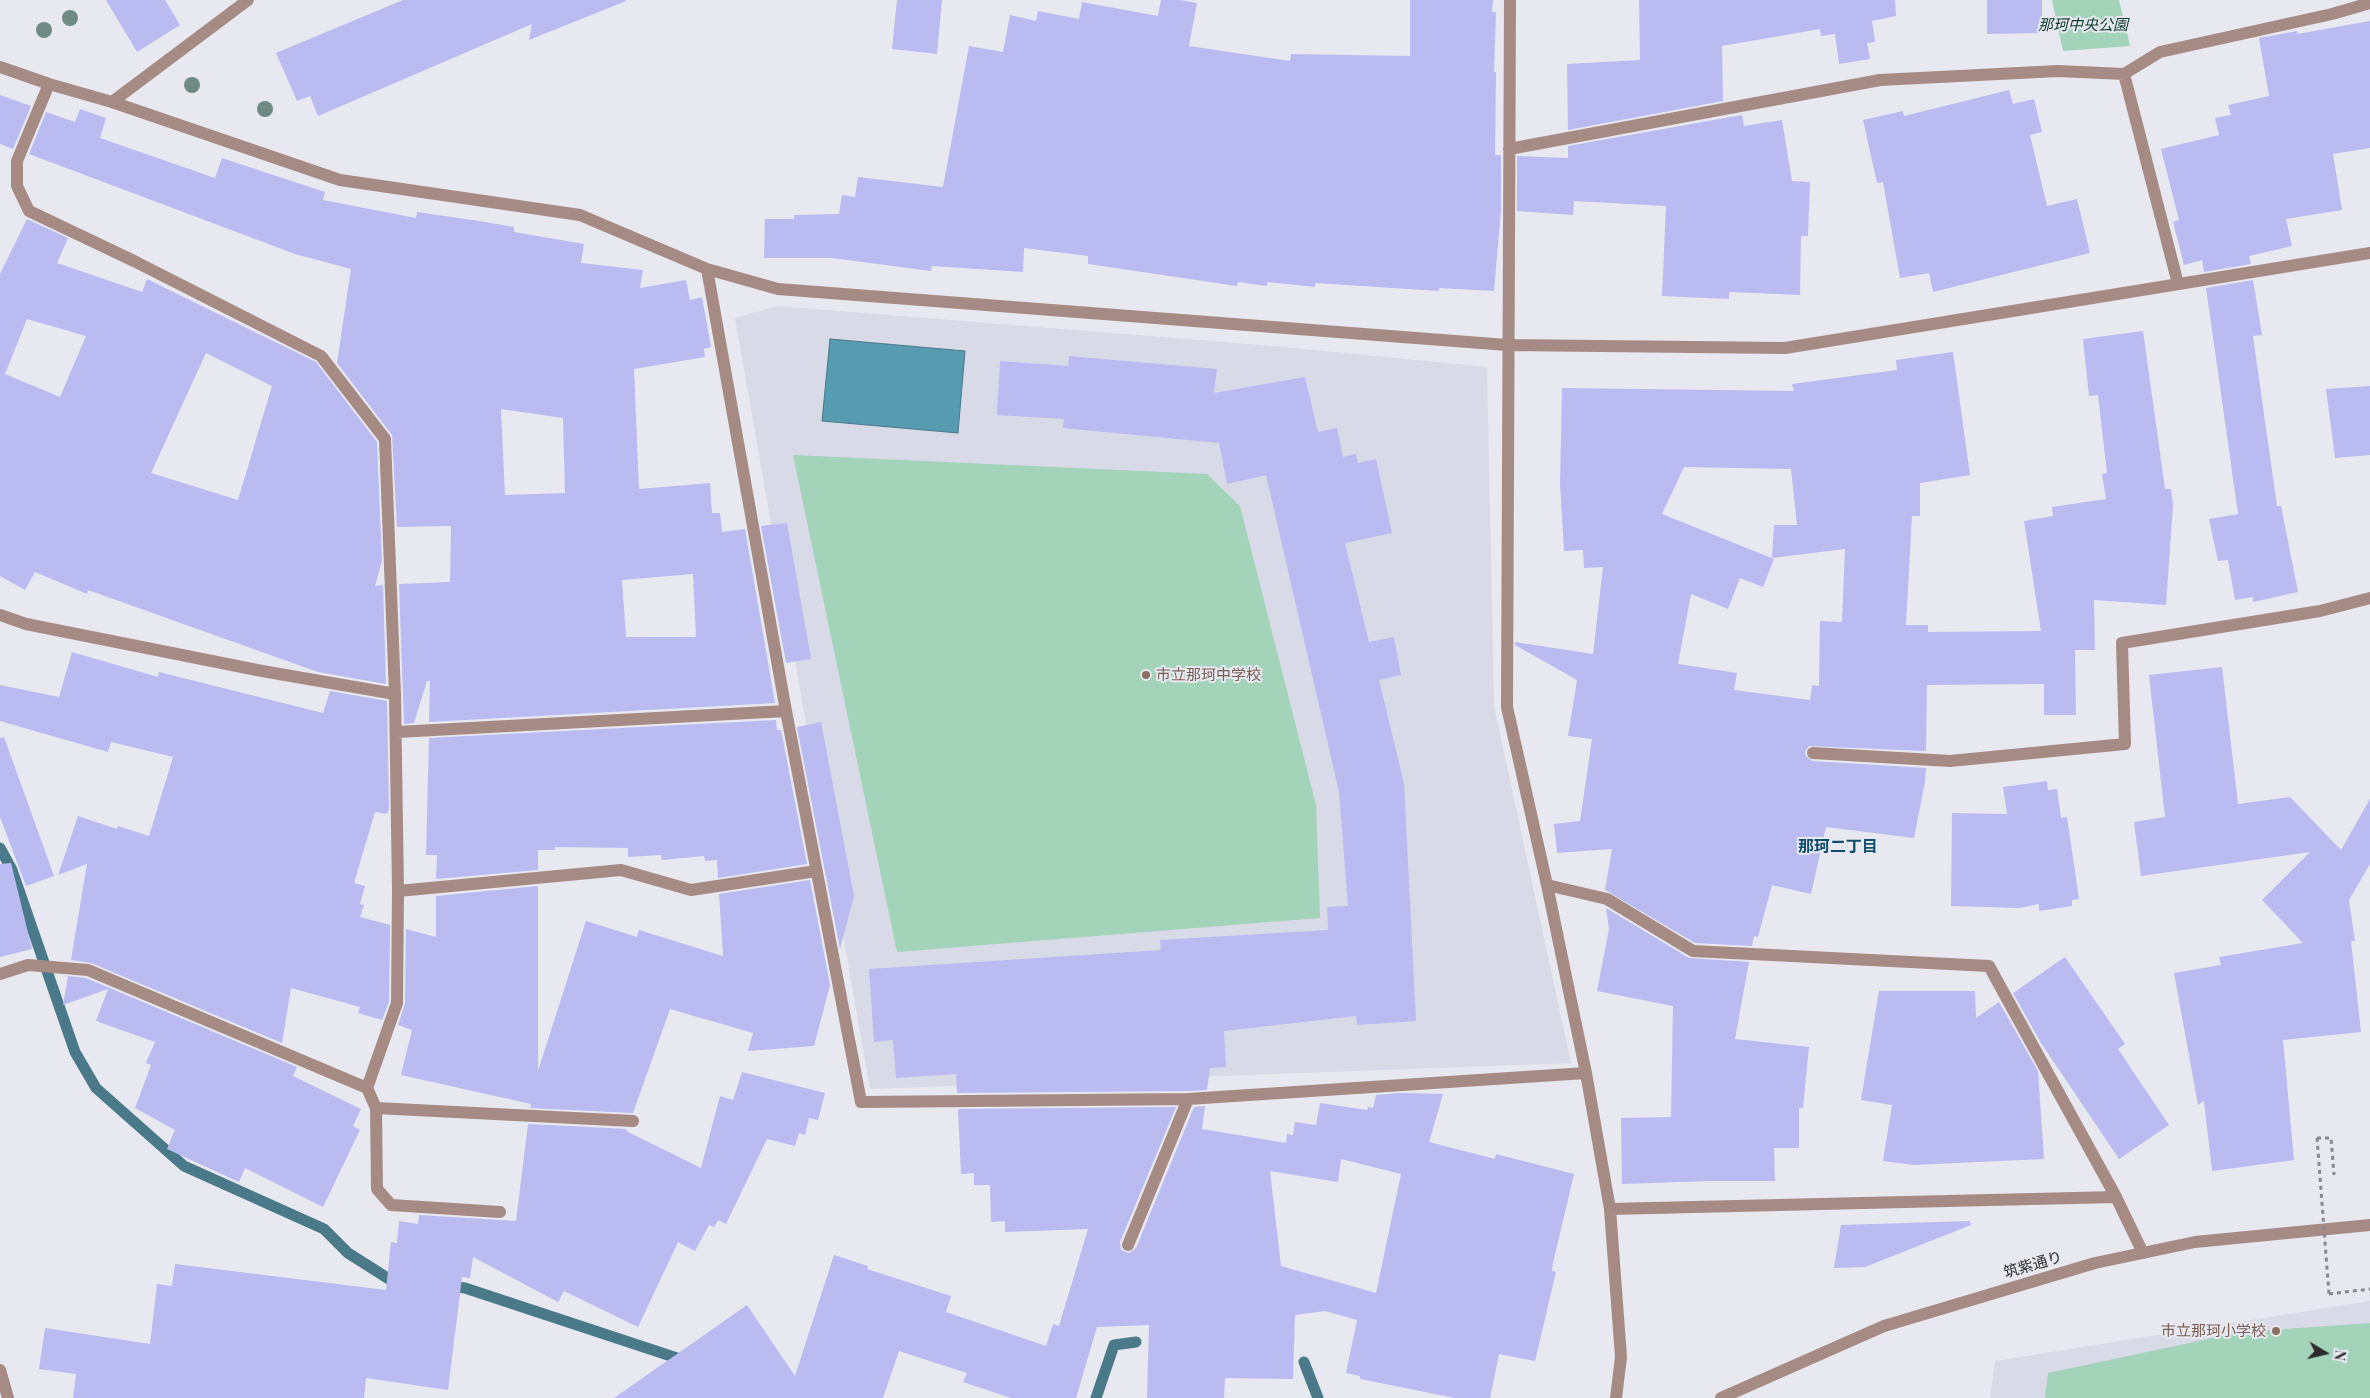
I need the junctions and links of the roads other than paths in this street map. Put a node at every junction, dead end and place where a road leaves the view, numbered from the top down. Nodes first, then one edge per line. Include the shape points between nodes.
1 (248, 0) edge
2 (1510, 0) edge
3 (2370, 3) edge
4 (0, 67) edge
5 (2124, 74) junction
6 (49, 84) junction
7 (112, 102) junction
8 (1509, 149) junction
9 (2370, 253) edge
10 (706, 269) junction
11 (2178, 284) junction
12 (1507, 345) junction
13 (2370, 598) edge
14 (0, 615) edge
15 (394, 694) junction
16 (786, 711) junction
17 (397, 732) junction
18 (1813, 753) dead end
19 (816, 871) junction
20 (1547, 885) junction
21 (398, 891) junction
22 (0, 974) edge
23 (1586, 1073) junction
24 (367, 1088) junction
25 (1188, 1099) junction
26 (376, 1108) junction
27 (633, 1121) dead end
28 (2116, 1197) junction
29 (1610, 1209) junction
30 (500, 1212) dead end
31 (2370, 1226) edge
32 (1128, 1245) dead end
33 (2143, 1253) junction
34 (0, 1370) edge
35 (8, 1398) edge
36 (1616, 1398) edge
37 (1722, 1398) edge

1 - 7 street
2 - 8 street
3 - 5 street via 2160,52
4 - 6 street
5 - 8 street via 2058,71 1880,80
5 - 11 street
6 - 7 street
6 - 15 street via 17,161 16,186 29,211 321,356 385,439
7 - 10 street via 340,180 580,215
8 - 12 street
9 - 11 street
10 - 12 street via 778,289
10 - 16 street
11 - 12 street via 1785,348
12 - 20 street via 1507,707
13 - 18 street via 2320,611 2122,643 2125,744 1950,761
14 - 15 street via 26,624
15 - 17 street
16 - 17 street
16 - 19 street
17 - 21 street
19 - 21 street via 691,890 621,870
19 - 25 street via 861,1102
20 - 23 street
20 - 28 street via 1608,899 1693,951 1989,966
21 - 24 street via 396,1003
22 - 24 street via 28,965 88,970
23 - 25 street
23 - 29 street
24 - 26 street
25 - 32 street
26 - 27 street
26 - 30 street via 377,1189 390,1205
28 - 29 street
28 - 33 street
29 - 36 street via 1621,1357
31 - 33 street, 筑紫通り via 2195,1242
33 - 37 street, 筑紫通り via 2095,1263 1884,1326
34 - 35 street

